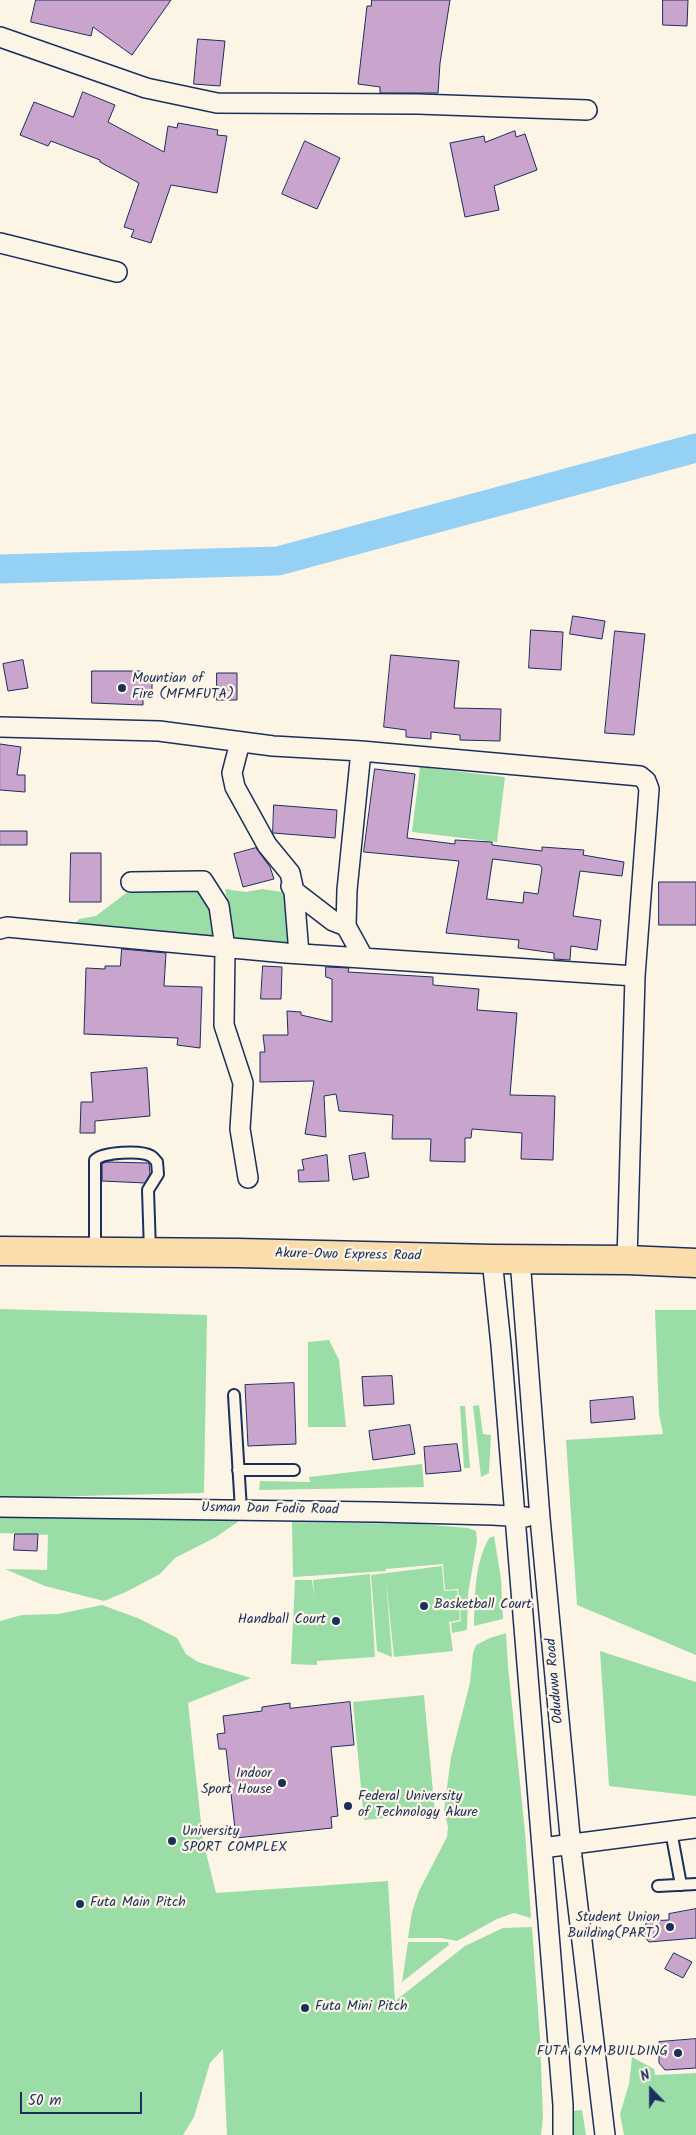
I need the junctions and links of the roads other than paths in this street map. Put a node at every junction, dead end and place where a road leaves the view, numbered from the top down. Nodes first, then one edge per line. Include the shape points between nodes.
1 (0, 37) edge
2 (587, 110) dead end
3 (0, 243) edge
4 (117, 272) dead end
5 (0, 727) edge
6 (240, 742) junction
7 (361, 751) junction
8 (131, 882) dead end
9 (292, 882) junction
10 (346, 926) junction
11 (0, 929) edge
12 (225, 948) junction
13 (299, 954) junction
14 (363, 957) junction
15 (635, 976) junction
16 (248, 1178) dead end
17 (0, 1251) edge
18 (95, 1252) junction
19 (150, 1252) junction
20 (492, 1259) junction
21 (520, 1259) junction
22 (627, 1260) junction
23 (696, 1263) edge
24 (526, 1344) junction
25 (501, 1345) junction
26 (234, 1395) dead end
27 (238, 1470) junction
28 (294, 1470) dead end
29 (0, 1507) edge
30 (241, 1510) junction
31 (514, 1517) junction
32 (540, 1518) junction
33 (696, 1828) edge
34 (671, 1831) junction
35 (571, 1845) junction
36 (542, 1848) junction
37 (696, 1884) edge
38 (681, 1885) junction
39 (658, 1886) dead end
40 (563, 2135) edge
41 (605, 2135) edge

1 - 2 street via 146,88 217,103 418,104
3 - 4 street
5 - 6 street via 159,731
6 - 7 street
6 - 9 street via 232,773 235,787
7 - 10 street
7 - 15 street via 640,776 649,788
8 - 12 street via 203,881 220,906
9 - 10 street via 333,921
9 - 13 street
10 - 14 street
11 - 12 street via 7,927
12 - 13 street
12 - 16 street via 224,1025 243,1083 240,1129
13 - 14 street
14 - 15 street
15 - 22 street
17 - 18 highway, Akure-Owo Express Road
18 - 19 highway, Akure-Owo Express Road
18 - 19 lane via 95,1160 100,1155 120,1153 150,1155 157,1162 158,1174 148,1190
19 - 20 highway, Akure-Owo Express Road
20 - 21 highway, Akure-Owo Express Road
20 - 25 street
21 - 22 highway, Akure-Owo Express Road
21 - 24 street, Oduduwa Road
22 - 23 highway, Akure-Owo Express Road
24 - 25 street
24 - 32 street, Oduduwa Road
25 - 31 street
26 - 27 lane
27 - 28 lane
27 - 30 lane
29 - 30 street, Usman Dan Fodio Road
30 - 31 street, Usman Dan Fodio Road
31 - 32 street, Usman Dan Fodio Road
31 - 36 street
32 - 35 street, Oduduwa Road
33 - 34 street
34 - 35 street
34 - 38 lane
35 - 36 street
35 - 41 street, Oduduwa Road
36 - 40 street
37 - 38 lane
38 - 39 lane

